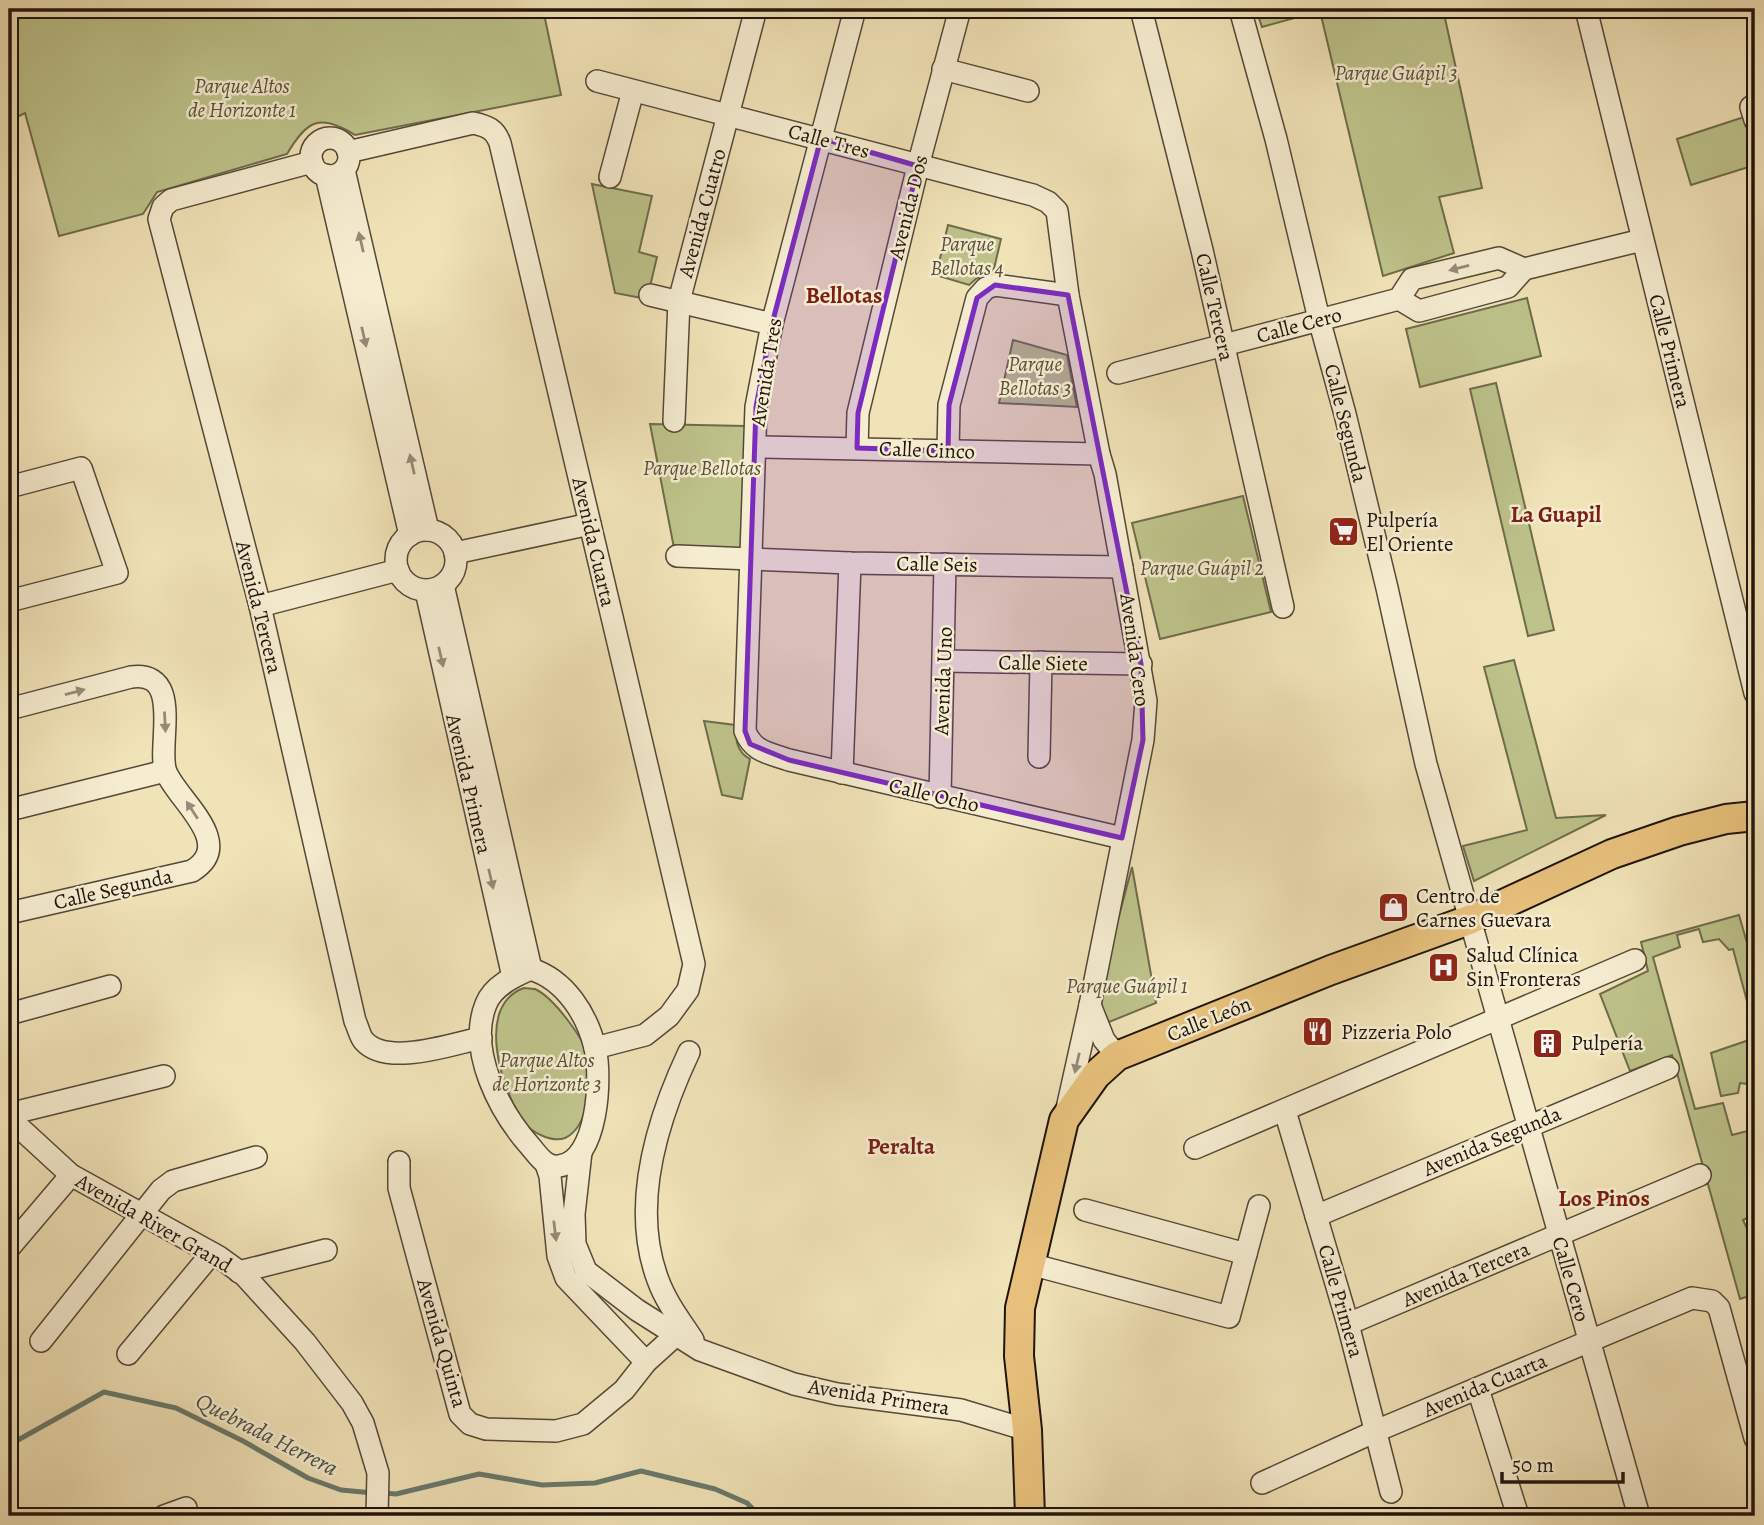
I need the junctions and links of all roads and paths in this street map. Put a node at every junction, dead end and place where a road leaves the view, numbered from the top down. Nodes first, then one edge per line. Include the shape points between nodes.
1 (756, 9) edge
2 (855, 9) edge
3 (960, 9) edge
4 (1141, 9) edge
5 (1240, 9) edge
6 (1586, 9) edge
7 (943, 69) junction
8 (597, 81) dead end
9 (633, 91) junction
10 (1028, 91) dead end
11 (1755, 106) edge
12 (728, 115) junction
13 (1755, 120) edge
14 (821, 138) junction
15 (332, 165) junction
16 (918, 166) junction
17 (610, 177) dead end
18 (1057, 211) joint
19 (1643, 240) junction
20 (1524, 269) junction
21 (650, 295) dead end
22 (1068, 295) junction
23 (1399, 299) junction
24 (679, 301) junction
25 (1319, 319) junction
26 (772, 324) junction
27 (1224, 346) junction
28 (1118, 373) dead end
29 (674, 421) dead end
30 (756, 447) junction
31 (858, 448) junction
32 (948, 451) junction
33 (1099, 454) junction
34 (9, 486) edge
35 (590, 524) junction
36 (419, 532) junction
37 (455, 553) junction
38 (677, 556) dead end
39 (752, 560) junction
40 (850, 563) junction
41 (945, 564) junction
42 (1122, 567) junction
43 (398, 570) junction
44 (435, 588) junction
45 (9, 601) edge
46 (260, 606) junction
47 (1283, 607) dead end
48 (944, 661) junction
49 (1041, 662) junction
50 (1141, 664) junction
51 (1755, 693) edge
52 (9, 709) edge
53 (750, 744) joint
54 (1039, 757) dead end
55 (165, 771) junction
56 (842, 773) junction
57 (940, 797) junction
58 (9, 810) edge
59 (1755, 816) edge
60 (1122, 838) junction
61 (9, 913) edge
62 (1469, 920) junction
63 (1635, 960) dead end
64 (522, 973) junction
65 (110, 986) dead end
66 (1090, 1006) junction
67 (9, 1014) edge
68 (1496, 1019) junction
69 (481, 1038) junction
70 (595, 1048) junction
71 (690, 1052) dead end
72 (1117, 1056) junction
73 (1668, 1068) dead end
74 (164, 1076) dead end
75 (1285, 1111) junction
76 (9, 1116) edge
77 (1064, 1121) junction
78 (1529, 1125) junction
79 (1195, 1148) dead end
80 (581, 1152) junction
81 (256, 1157) dead end
82 (398, 1162) dead end
83 (546, 1164) junction
84 (71, 1175) junction
85 (1700, 1175) dead end
86 (1259, 1206) dead end
87 (1085, 1210) dead end
88 (143, 1216) junction
89 (1316, 1216) junction
90 (1559, 1235) junction
91 (9, 1248) edge
92 (326, 1250) dead end
93 (212, 1252) junction
94 (1246, 1254) junction
95 (1030, 1264) junction
96 (239, 1272) junction
97 (637, 1310) junction
98 (1348, 1324) junction
99 (619, 1332) junction
100 (677, 1334) junction
101 (1588, 1340) junction
102 (41, 1341) dead end
103 (700, 1350) junction
104 (128, 1354) dead end
105 (646, 1362) junction
106 (1478, 1389) junction
107 (605, 1407) junction
108 (1027, 1430) junction
109 (1376, 1431) junction
110 (1755, 1437) edge
111 (1262, 1483) dead end
112 (1391, 1492) dead end
113 (186, 1508) dead end
114 (378, 1510) edge
115 (164, 1516) edge
116 (1030, 1516) edge
117 (1518, 1516) edge
118 (1639, 1516) edge

1 - 12 street, Avenida Cuatro
2 - 14 street, Avenida Tres
3 - 7 street, Avenida Dos
4 - 27 street, Calle Tercera
5 - 25 street, Calle Segunda
6 - 19 street, Calle Primera
7 - 10 street
7 - 16 street, Avenida Dos
8 - 9 street, Calle Tres
9 - 12 street, Calle Tres
9 - 17 street
11 - 13 street via 1751,107
12 - 14 street, Calle Tres
12 - 24 street, Avenida Cuatro
14 - 16 street, Calle Tres
14 - 26 street, Avenida Tres
15 - 35 street, Avenida Cuarta via 473,123 496,132
15 - 36 street
15 - 46 street, Avenida Tercera via 171,200 159,219
16 - 18 street, Calle Tres via 1033,195
16 - 31 street, Avenida Dos via 858,413
18 - 22 street, Avenida Cero
19 - 20 street, Calle Cero
19 - 51 street, Calle Primera
20 - 23 street, Calle Cero via 1508,287 1419,311
20 -> 23 street, Calle Cero via 1499,258 1412,279
21 - 24 street
22 - 32 street via 995,285 977,298 949,405
22 - 33 street, Avenida Cero
23 - 25 street, Calle Cero
24 - 26 street
24 - 29 street, Avenida Cuatro
25 - 27 street, Calle Cero
25 - 62 street, Calle Segunda via 1426,764
26 - 30 street, Avenida Tres via 756,407
27 - 28 street, Calle Cero
27 - 47 street, Calle Tercera
30 - 31 street, Calle Cinco
30 - 39 street, Avenida Tres
31 - 32 street, Calle Cinco
32 - 33 street, Calle Cinco
33 - 42 street, Avenida Cero
34 - 45 street via 81,468 117,573
35 - 37 street
35 - 70 street, Avenida Cuarta via 694,964 688,990 669,1016 645,1035
36 - 37 street via 440,533
36 - 43 street via 401,544
37 - 44 street via 452,576
38 - 39 street, Calle Seis
39 - 40 street, Calle Seis
39 - 53 street, Avenida Tres via 745,731
40 - 41 street, Calle Seis
40 - 56 street
41 - 42 street, Calle Seis
41 - 48 street, Avenida Uno
42 - 50 street, Avenida Cero
43 - 44 street via 414,588
43 - 46 street
44 - 64 street, Avenida Primera
46 - 69 street, Avenida Tercera via 355,1021 364,1041 398,1055
48 - 49 street, Calle Siete
48 - 57 street, Avenida Uno
49 - 50 street, Calle Siete
49 - 54 street
50 - 60 street, Avenida Cero via 1146,701 1143,740
52 -> 55 street via 131,677 150,678 163,702
53 - 56 street, Calle Ocho via 789,760
55 - 58 street
61 -> 55 street, Calle Segunda via 192,871 204,863 209,842 205,831
56 - 57 street, Calle Ocho
57 - 60 street, Calle Ocho
59 - 62 main road, Calle León via 1679,831 1612,854
60 - 66 street, Avenida Cero
62 - 68 street, Calle Cero
62 - 72 main road, Calle León
63 - 68 street
64 - 69 street via 493,992 486,1004
64 - 70 street, Avenida Primera via 542,973 569,995 583,1015
65 - 67 street
66 - 72 street via 1100,1033
66 -> 77 street, Avenida Cero
68 - 75 street
68 - 78 street, Calle Cero
69 - 83 street via 486,1066 503,1109
70 - 80 street, Avenida Primera via 596,1106
71 - 103 street via 664,1112 647,1203 652,1258 666,1298
72 - 77 main road, Calle León via 1096,1075
73 - 78 street, Avenida Segunda
74 - 76 street
75 - 79 street
75 - 89 street, Calle Primera
76 - 84 street, Avenida River Grand
77 - 95 main road, Calle León
78 - 89 street, Avenida Segunda
78 - 90 street, Calle Cero
80 - 83 street via 572,1162
80 - 97 street, Avenida Primera via 575,1244 586,1271
81 - 88 street via 173,1181
82 - 107 street, Avenida Quinta via 400,1188 460,1415 486,1429 556,1430 583,1424
83 -> 99 street via 558,1256 566,1278
84 - 88 street, Avenida River Grand
84 - 91 street
85 - 90 street, Avenida Tercera
86 - 94 street
87 - 94 street
88 - 93 street, Avenida River Grand
88 - 102 street
89 - 98 street, Calle Primera
90 - 98 street, Avenida Tercera
90 - 101 street, Calle Cero
92 - 96 street
93 - 96 street, Avenida River Grand
93 - 104 street
94 - 95 street via 1229,1317
95 - 108 main road, Calle León via 1020,1308 1019,1356
96 - 114 street, Avenida River Grand via 305,1342 352,1403 379,1473
97 - 99 street
97 - 100 street, Avenida Primera
98 - 109 street, Calle Primera
99 - 105 street
99 - 107 street, Avenida Quinta via 624,1353 622,1378
100 - 103 street, Avenida Primera
100 - 105 street, Avenida Quinta
101 - 106 street, Avenida Cuarta
101 - 110 street, Avenida Cuarta via 1692,1298 1712,1301 1722,1314
101 - 118 street, Calle Cero
103 - 108 street, Avenida Primera via 794,1384 961,1410
105 - 107 street, Avenida Quinta
106 - 109 street, Avenida Cuarta
106 - 117 street
108 - 116 main road, Calle León
109 - 111 street, Avenida Cuarta
109 - 112 street, Calle Primera
113 - 115 street

